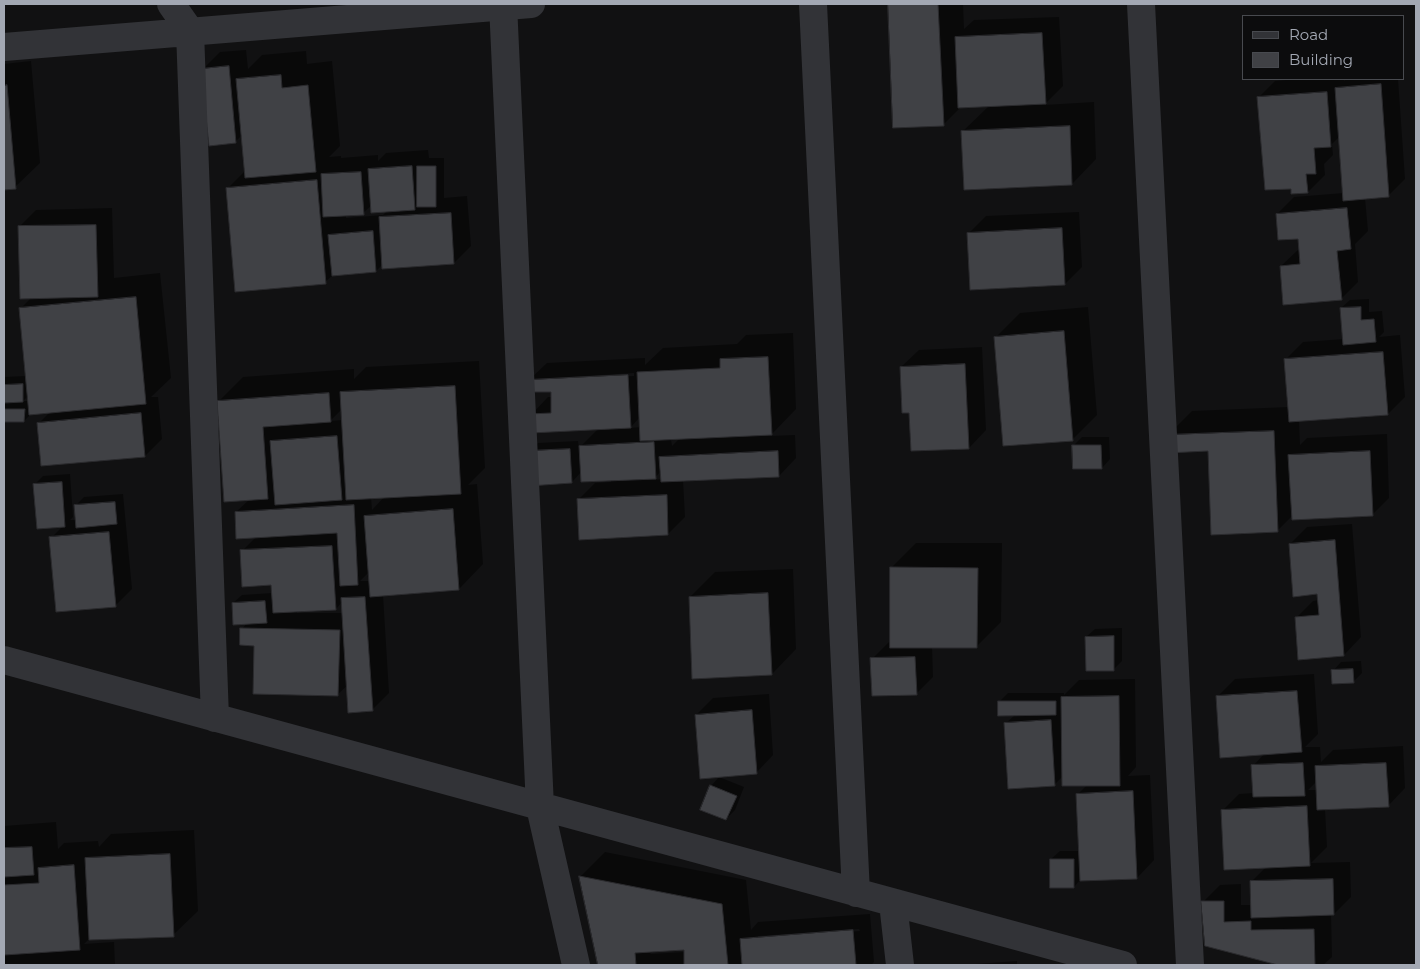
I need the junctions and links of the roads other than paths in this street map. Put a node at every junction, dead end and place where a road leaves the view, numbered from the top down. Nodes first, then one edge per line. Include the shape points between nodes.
1 (171, 4) edge
2 (513, 4) edge
3 (814, 4) edge
4 (1141, 4) edge
5 (190, 31) junction
6 (4, 47) edge
7 (4, 660) edge
8 (215, 718) junction
9 (540, 807) junction
10 (856, 892) junction
11 (894, 903) junction
12 (576, 965) edge
13 (900, 965) edge
14 (1123, 965) edge
15 (1190, 965) edge

1 - 5 street
2 - 5 street
2 - 9 street
3 - 10 street
4 - 15 street
5 - 6 street
5 - 8 street
7 - 8 street
8 - 9 street
9 - 10 street
9 - 12 street
10 - 11 street
11 - 13 street
11 - 14 street

